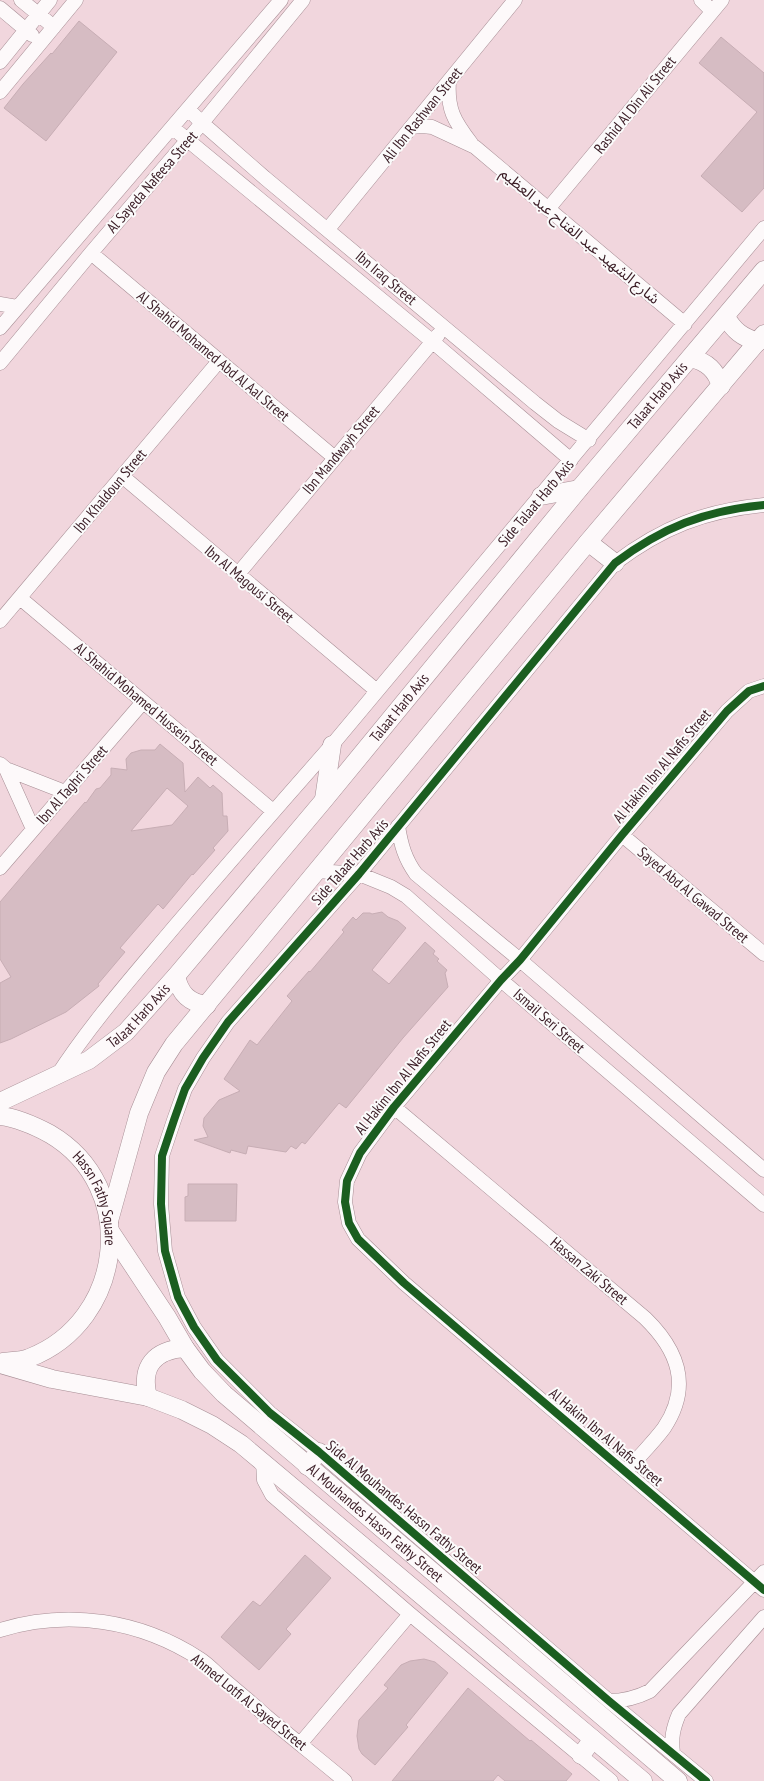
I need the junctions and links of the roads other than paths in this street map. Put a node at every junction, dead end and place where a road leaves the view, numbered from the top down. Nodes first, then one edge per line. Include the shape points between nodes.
1 (21, 0) edge
2 (50, 0) edge
3 (76, 0) edge
4 (281, 0) edge
5 (303, 0) edge
6 (515, 0) edge
7 (701, 0) edge
8 (722, 0) edge
9 (0, 8) edge
10 (712, 11) junction
11 (39, 14) junction
12 (54, 27) junction
13 (26, 30) junction
14 (41, 42) junction
15 (0, 62) edge
16 (449, 81) junction
17 (0, 92) edge
18 (189, 110) junction
19 (202, 124) junction
20 (411, 127) junction
21 (173, 128) junction
22 (187, 141) junction
23 (475, 147) junction
24 (548, 209) junction
25 (764, 228) edge
26 (328, 229) junction
27 (91, 253) junction
28 (764, 270) edge
29 (0, 304) edge
30 (17, 307) junction
31 (726, 317) junction
32 (685, 324) junction
33 (445, 327) junction
34 (0, 328) edge
35 (761, 338) edge
36 (433, 342) junction
37 (690, 358) junction
38 (219, 361) junction
39 (0, 363) edge
40 (721, 386) junction
41 (589, 440) junction
42 (335, 458) junction
43 (571, 460) junction
44 (122, 476) junction
45 (579, 489) junction
46 (541, 496) junction
47 (764, 505) edge
48 (588, 542) junction
49 (615, 563) junction
50 (238, 574) junction
51 (20, 598) junction
52 (0, 621) edge
53 (764, 686) edge
54 (376, 691) junction
55 (143, 702) junction
56 (332, 745) junction
57 (3, 767) edge
58 (66, 792) junction
59 (324, 800) junction
60 (273, 811) junction
61 (398, 826) junction
62 (34, 829) junction
63 (622, 835) junction
64 (0, 868) edge
65 (317, 871) junction
66 (359, 874) junction
67 (764, 954) edge
68 (520, 960) junction
69 (176, 976) junction
70 (501, 980) junction
71 (207, 1005) junction
72 (58, 1076) junction
73 (0, 1102) edge
74 (394, 1107) junction
75 (0, 1116) edge
76 (764, 1170) edge
77 (161, 1204) joint
78 (764, 1205) edge
79 (110, 1226) junction
80 (185, 1348) junction
81 (0, 1363) edge
82 (148, 1397) junction
83 (318, 1452) junction
84 (262, 1460) junction
85 (307, 1466) junction
86 (626, 1472) junction
87 (761, 1581) edge
88 (472, 1593) junction
89 (410, 1614) junction
90 (764, 1617) edge
91 (0, 1630) edge
92 (609, 1701) junction
93 (593, 1739) junction
94 (300, 1744) junction
95 (673, 1753) junction
96 (581, 1756) junction
97 (346, 1781) edge
98 (611, 1781) edge
99 (642, 1781) edge
100 (678, 1781) edge
101 (706, 1781) edge

1 - 11 street
2 - 11 street
3 - 12 street
4 - 18 street, Al Sayeda Nafeesa Street
5 - 19 street, Al Sayeda Nafeesa Street
6 - 16 street, Ali Ibn Rashwan Street
7 - 10 street
8 - 10 street, Rashid Al Din Ali Street
9 - 13 street
10 - 24 street, Rashid Al Din Ali Street
11 - 12 street
11 - 13 street
12 - 14 street
13 - 14 street
13 - 15 street
14 - 17 street
16 - 20 street, Ali Ibn Rashwan Street
16 - 23 street, شارع الشهيد عبد الفتاح عبد العظيم via 450,108 457,125
18 - 19 street, Ibn Iraq Street
18 - 21 street, Al Sayeda Nafeesa Street
19 - 22 street, Al Sayeda Nafeesa Street
19 - 26 street, Ibn Iraq Street
20 - 23 street, شارع الشهيد عبد الفتاح عبد العظيم via 432,127
20 - 26 street, Ali Ibn Rashwan Street
21 - 22 street, Ibn Iraq Street
21 - 30 street, Al Sayeda Nafeesa Street
22 - 27 street, Al Sayeda Nafeesa Street
22 - 36 street, Ibn Iraq Street
23 - 24 street, شارع الشهيد عبد الفتاح عبد العظيم
24 - 32 street, شارع الشهيد عبد الفتاح عبد العظيم
25 - 32 street, Side Talaat Harb Axis
26 - 33 street, Ibn Iraq Street
27 - 38 street, Al Shahid Mohamed Abd Al Aal Street
27 - 39 street, Al Sayeda Nafeesa Street
28 - 31 main road, Talaat Harb Axis
29 - 30 street
30 - 34 street, Al Sayeda Nafeesa Street
31 - 35 main road via 735,331 746,338
31 - 37 main road, Talaat Harb Axis
32 - 41 street, Side Talaat Harb Axis
33 - 36 street, Ibn Mandwayh Street
33 - 41 street, Ibn Iraq Street via 558,421
35 - 40 main road
36 - 42 street, Ibn Mandwayh Street
36 - 43 street, Ibn Iraq Street
37 - 40 main road via 713,370
37 - 45 main road, Talaat Harb Axis
38 - 42 street, Al Shahid Mohamed Abd Al Aal Street
38 - 44 street, Ibn Khaldoun Street
40 - 48 main road
41 - 43 street, Side Talaat Harb Axis
42 - 50 street, Ibn Mandwayh Street
43 - 46 street, Side Talaat Harb Axis
44 - 50 street, Ibn Al Magousi Street
44 - 51 street, Ibn Khaldoun Street
45 - 46 main road
45 - 59 main road, Talaat Harb Axis
46 - 54 street, Side Talaat Harb Axis
47 - 49 street, Side Talaat Harb Axis via 690,519 638,546
48 - 49 main road
48 - 65 main road
49 - 61 street, Side Talaat Harb Axis
50 - 54 street, Ibn Al Magousi Street
51 - 52 street, Ibn Khaldoun Street
51 - 55 street, Al Shahid Mohamed Hussein Street
53 - 63 street, Al Hakim Ibn Al Nafis Street via 750,691 732,706
54 - 56 street, Side Talaat Harb Axis
55 - 58 street, Ibn Al Taghri Street
55 - 60 street, Al Shahid Mohamed Hussein Street
56 - 59 main road
56 - 60 street, Side Talaat Harb Axis
57 - 58 street
57 - 62 street
58 - 62 street, Ibn Al Taghri Street
59 - 69 main road, Talaat Harb Axis
60 - 72 street, Side Talaat Harb Axis via 102,1012
61 - 66 street, Side Talaat Harb Axis
61 - 68 street, Ismail Seri Street via 407,862 416,874
62 - 64 street, Ibn Al Taghri Street
63 - 67 street, Sayed Abd Al Gawad Street
63 - 68 street, Al Hakim Ibn Al Nafis Street
65 - 66 street, Ismail Seri Street
65 - 71 main road
66 - 70 street, Ismail Seri Street via 406,896
66 - 77 street, Side Talaat Harb Axis via 228,1022 203,1058 186,1089 162,1156
68 - 70 street, Al Hakim Ibn Al Nafis Street
68 - 76 street, Ismail Seri Street
69 - 71 main road via 183,994 198,1004
69 - 72 main road, Talaat Harb Axis via 126,1032 89,1060
70 - 74 street, Al Hakim Ibn Al Nafis Street
70 - 78 street, Ismail Seri Street
71 - 79 main road via 174,1044 156,1072 140,1113
72 - 73 main road, Talaat Harb Axis
74 - 86 street, Al Hakim Ibn Al Nafis Street via 360,1153 347,1181 345,1202 358,1239 404,1283
74 - 86 street, Hassan Zaki Street via 645,1318 671,1349 679,1389 675,1406 664,1427
75 - 79 main road, Hassn Fathy Square via 34,1125 61,1141 84,1163 100,1191
77 - 83 street, Side Al Mouhandes Hassn Fathy Street via 165,1251 178,1297 194,1327 217,1360 270,1413
79 - 80 main road, Al Mouhandes Hassn Fathy Street
79 - 81 main road, Hassn Fathy Square via 108,1263 99,1294 81,1322 57,1344 28,1358
80 - 82 main road via 170,1349 156,1357 148,1370 145,1385
80 - 85 main road, Al Mouhandes Hassn Fathy Street via 224,1394
81 - 82 main road, Al Mouhandes Hassn Fathy Street via 52,1379
82 - 84 main road, Al Mouhandes Hassn Fathy Street via 212,1425
83 - 85 main road
83 - 88 street, Side Al Mouhandes Hassn Fathy Street
84 - 89 street via 264,1480 272,1495
84 - 93 main road, Al Mouhandes Hassn Fathy Street
85 - 88 main road, Al Mouhandes Hassn Fathy Street
86 - 87 street, Al Hakim Ibn Al Nafis Street
87 - 92 street via 650,1691 638,1698
88 - 92 street, Side Al Mouhandes Hassn Fathy Street
88 - 100 main road, Al Mouhandes Hassn Fathy Street
89 - 94 street
89 - 96 street
90 - 95 street via 679,1714 671,1739
91 - 94 street, Ahmed Lotfi Al Sayed Street via 23,1623 67,1618 101,1621 140,1630 201,1660
92 - 95 street, Side Al Mouhandes Hassn Fathy Street
93 - 96 main road
93 - 99 main road, Al Mouhandes Hassn Fathy Street
94 - 97 street, Ahmed Lotfi Al Sayed Street
95 - 101 street, Side Al Mouhandes Hassn Fathy Street
96 - 98 street

